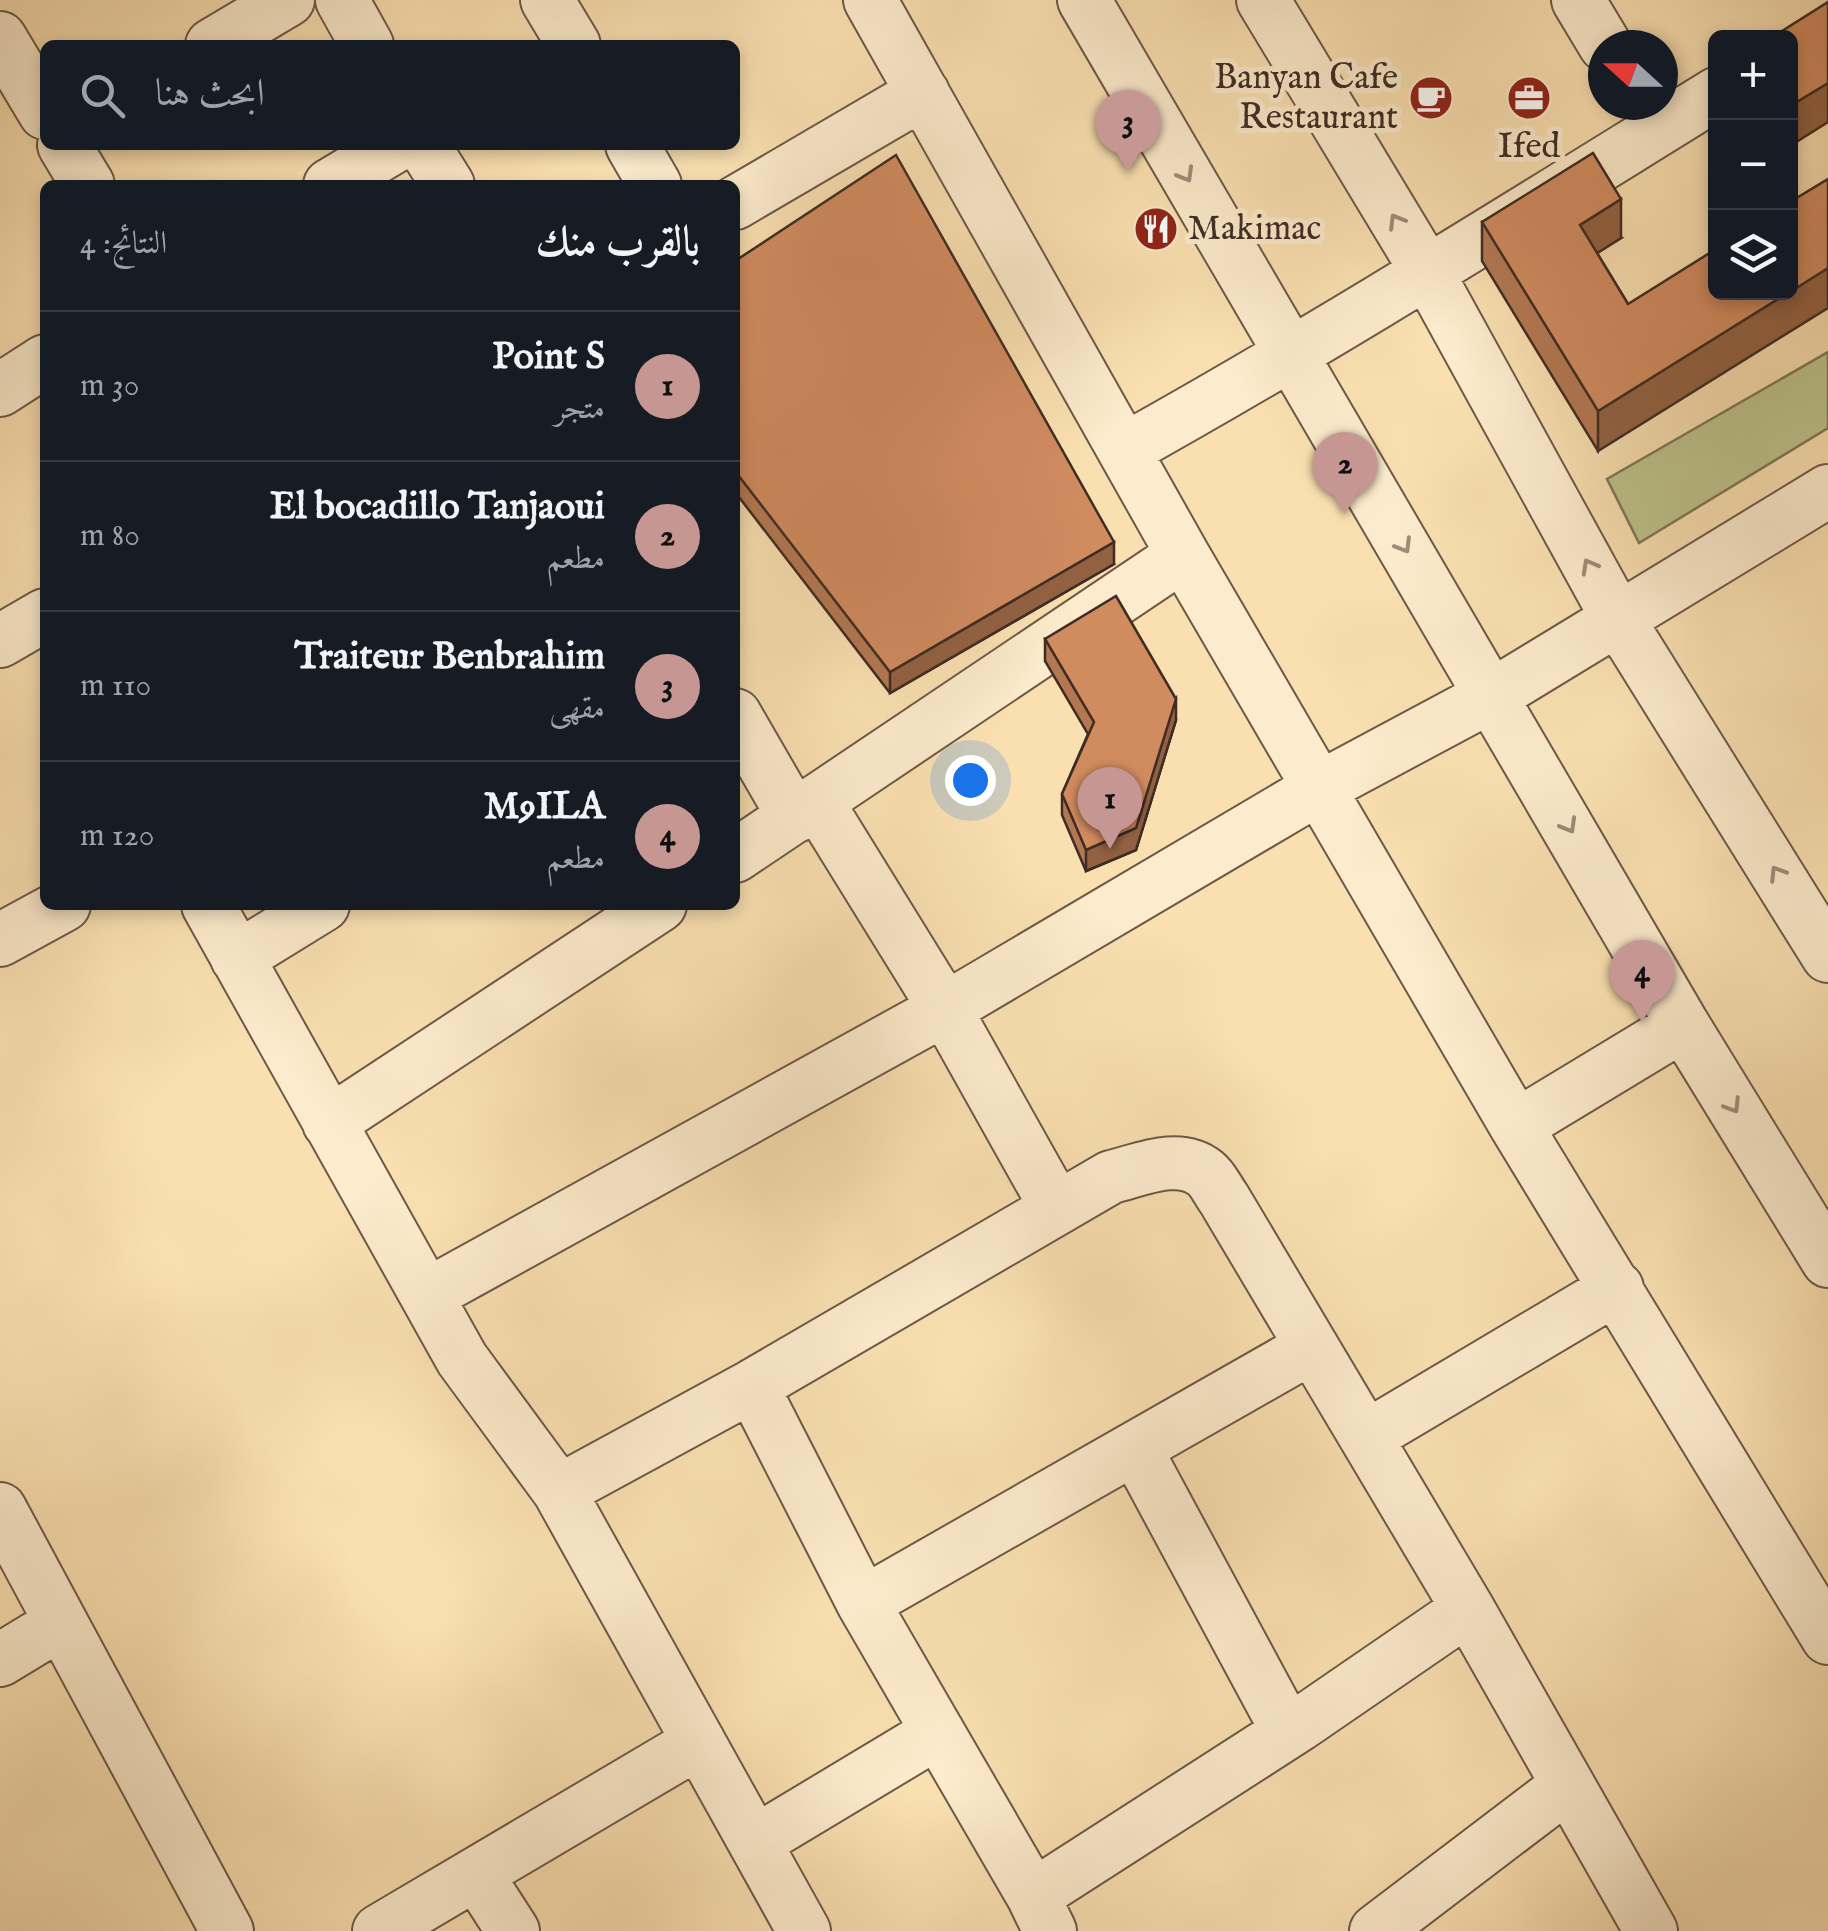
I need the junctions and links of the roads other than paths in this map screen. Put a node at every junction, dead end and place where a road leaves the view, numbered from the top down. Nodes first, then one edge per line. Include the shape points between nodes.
1 (288, 0) edge
2 (342, 0) edge
3 (546, 0) edge
4 (870, 0) edge
5 (1084, 0) edge
6 (1264, 0) edge
7 (1578, 0) edge
8 (1596, 30) edge
9 (0, 38) edge
10 (220, 40) edge
11 (364, 40) edge
12 (571, 40) edge
13 (923, 93) junction
14 (1708, 97) edge
15 (40, 105) edge
16 (1678, 107) edge
17 (1645, 120) edge
18 (67, 150) edge
19 (389, 150) edge
20 (426, 150) edge
21 (635, 150) edge
22 (85, 180) edge
23 (338, 180) edge
24 (445, 180) edge
25 (653, 180) edge
26 (740, 200) edge
27 (1426, 270) junction
28 (1292, 356) junction
29 (40, 364) edge
30 (0, 390) edge
31 (1124, 450) junction
32 (1828, 491) edge
33 (1184, 555) junction
34 (1618, 618) junction
35 (40, 619) edge
36 (0, 640) edge
37 (1494, 696) junction
38 (740, 722) edge
39 (1320, 787) junction
40 (806, 809) junction
41 (740, 853) edge
42 (55, 910) edge
43 (211, 910) edge
44 (315, 910) edge
45 (652, 910) edge
46 (0, 940) edge
47 (1828, 954) edge
48 (237, 958) junction
49 (945, 1009) junction
50 (1684, 1025) junction
51 (328, 1124) junction
52 (1516, 1126) junction
53 (1056, 1206) junction
54 (1828, 1261) edge
55 (1617, 1288) junction
56 (427, 1294) junction
57 (1312, 1346) junction
58 (752, 1386) junction
59 (1366, 1438) junction
60 (1135, 1448) junction
61 (559, 1491) junction
62 (0, 1510) edge
63 (863, 1603) junction
64 (1468, 1609) junction
65 (62, 1624) junction
66 (1828, 1638) edge
67 (0, 1660) edge
68 (938, 1732) junction
69 (1288, 1732) junction
70 (698, 1742) junction
71 (1568, 1785) junction
72 (755, 1842) junction
73 (477, 1875) junction
74 (1042, 1913) edge
75 (227, 1931) edge
76 (379, 1931) edge
77 (513, 1931) edge
78 (804, 1931) edge
79 (1376, 1931) edge
80 (1651, 1931) edge

1 - 10 street
2 - 11 street
3 - 12 street
4 - 13 street
5 -> 28 street
27 -> 6 street
7 - 8 street
9 - 15 street
13 - 26 street
13 - 31 street
14 - 16 street
17 - 27 street
18 - 22 street
19 - 23 street
20 - 24 street
21 - 25 street
27 - 28 street
34 -> 27 street
28 - 31 street
28 -> 37 street
29 - 30 street
31 - 33 street
32 - 34 street
33 - 39 street
33 - 40 street
34 - 37 street
47 -> 34 street
35 - 36 street
37 - 39 street
37 -> 50 street
38 - 40 street
39 - 49 street
39 - 52 street
40 - 41 street
40 - 49 street
42 - 46 street
43 - 48 street
44 - 48 street
45 - 51 street
48 - 51 street
49 - 53 street
49 - 56 street
50 - 52 street
50 -> 54 street
51 - 56 street
52 - 55 street
53 - 57 street via 1111,1177 1172,1162 1206,1174
53 - 58 street
55 - 59 street
55 - 66 street
56 - 61 street via 486,1394
57 - 59 street
57 - 60 street
58 - 61 street
58 - 63 street
59 - 64 street
60 - 63 street
60 - 69 street
61 - 70 street
62 - 65 street
63 - 68 street
64 - 69 street
64 - 71 street
65 - 67 street
65 - 75 street
68 - 72 street
68 - 74 street
69 - 74 street
70 - 72 street
70 - 73 street
71 - 79 street
71 - 80 street
72 - 78 street
73 - 76 street
73 - 77 street

